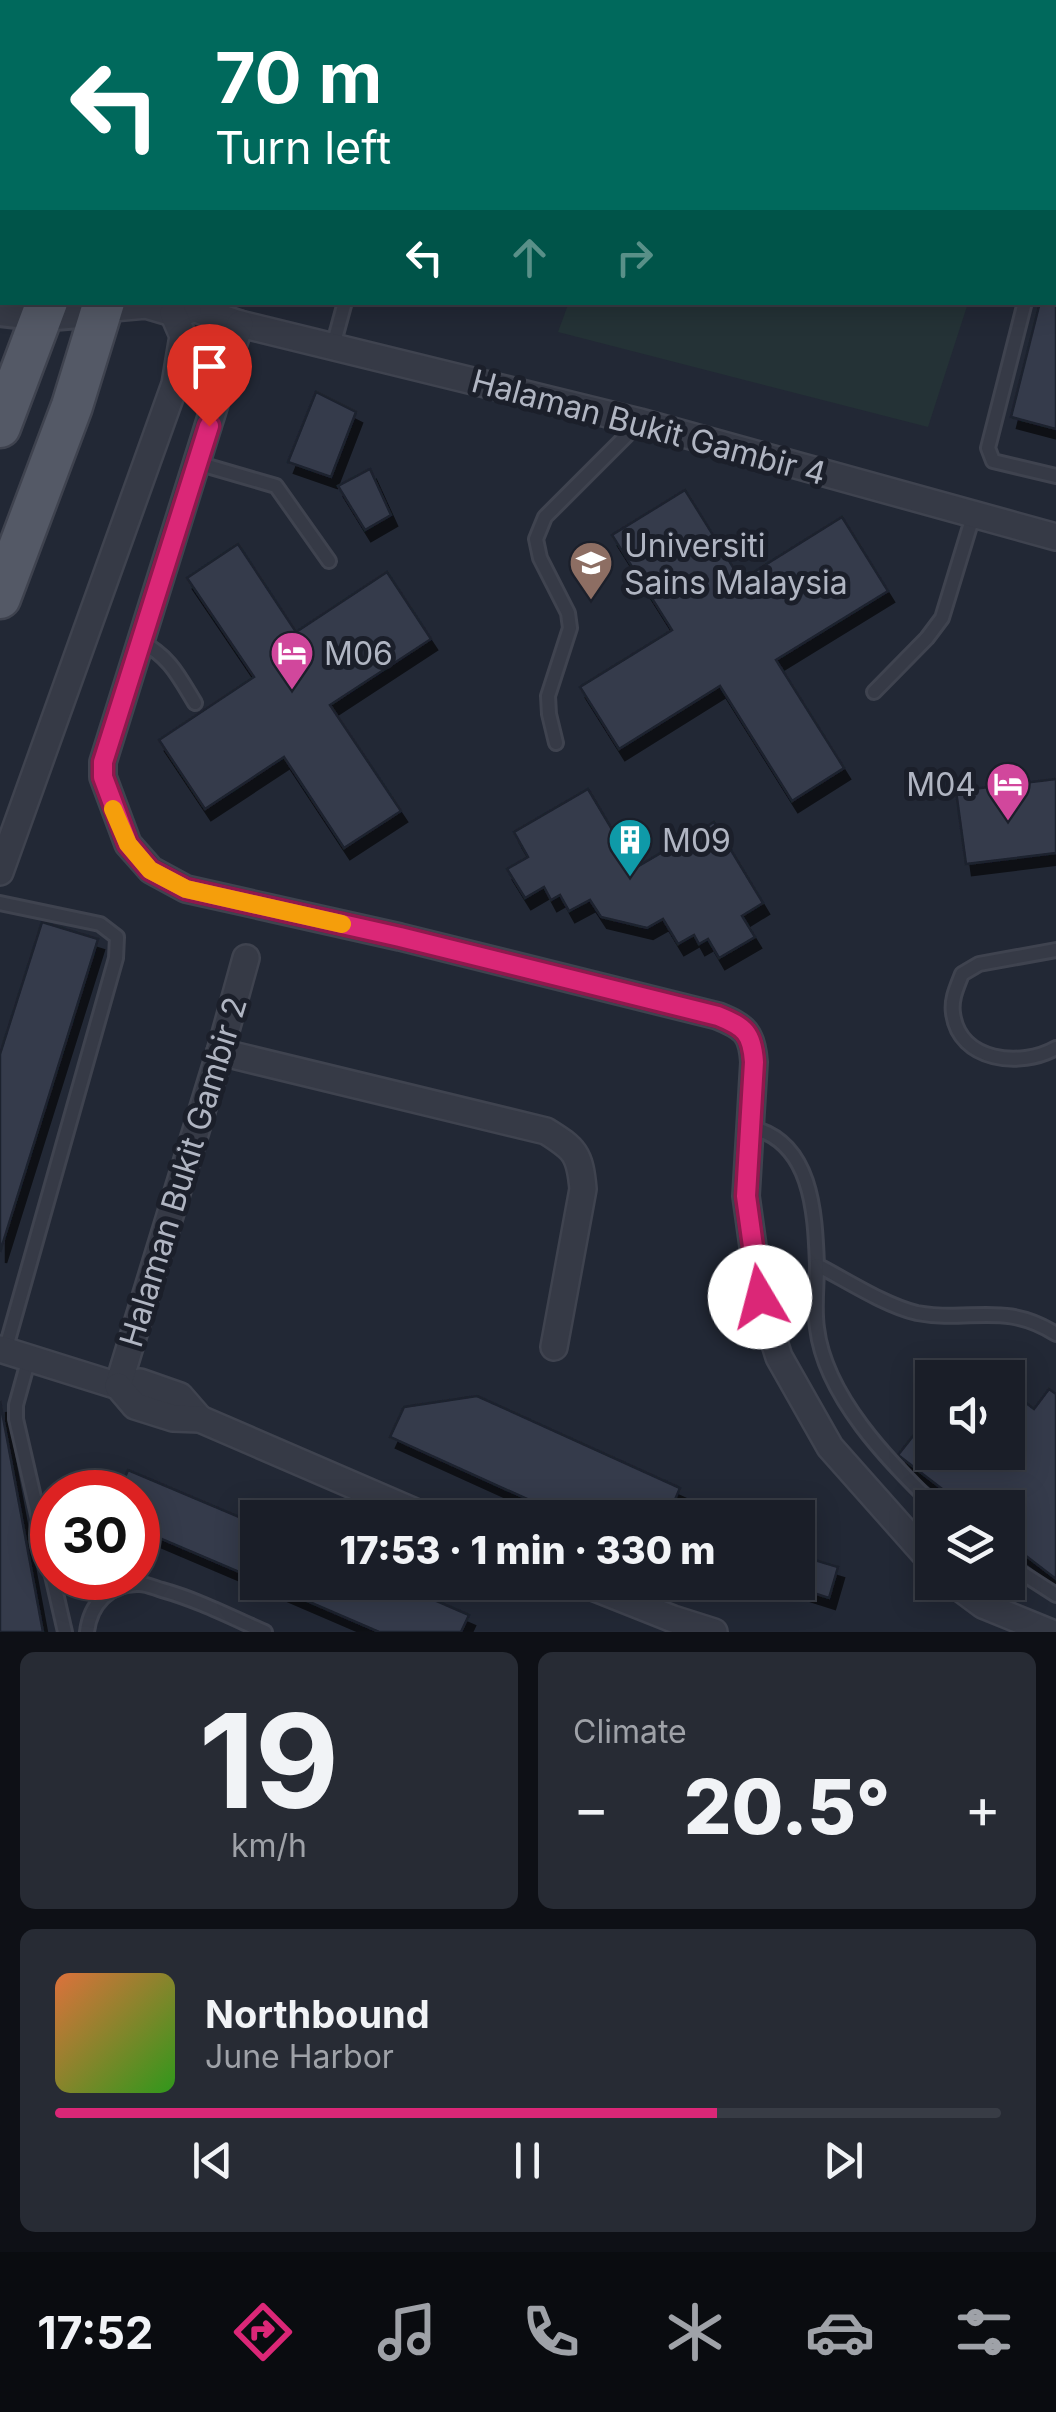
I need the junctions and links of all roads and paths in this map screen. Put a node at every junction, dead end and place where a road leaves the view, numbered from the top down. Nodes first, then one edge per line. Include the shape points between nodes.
1 (344, 305) edge
2 (1024, 305) edge
3 (103, 306) edge
4 (190, 307) edge
5 (45, 308) edge
6 (0, 309) edge
7 (240, 324) junction
8 (333, 346) junction
9 (0, 349) edge
10 (640, 422) junction
11 (1, 423) edge
12 (197, 463) junction
13 (1056, 476) edge
14 (974, 514) junction
15 (1056, 537) edge
16 (329, 561) dead end
17 (0, 598) edge
18 (140, 640) junction
19 (874, 692) dead end
20 (195, 703) dead end
21 (556, 743) dead end
22 (0, 872) edge
23 (0, 903) edge
24 (1056, 950) edge
25 (246, 958) dead end
26 (1056, 1048) edge
27 (220, 1052) junction
28 (749, 1127) junction
29 (817, 1265) junction
30 (1056, 1334) edge
31 (554, 1347) dead end
32 (11, 1353) edge
33 (118, 1386) junction
34 (920, 1490) edge
35 (387, 1500) edge
36 (915, 1543) edge
37 (1025, 1575) edge
38 (1056, 1595) edge
39 (625, 1600) edge
40 (976, 1600) edge
41 (64, 1632) edge
42 (87, 1632) edge
43 (266, 1632) edge
44 (714, 1632) edge
45 (1049, 1632) edge

1 - 8 lane
2 - 13 lane via 988,448 993,461
3 - 4 street, Halaman Bukit Gambir 4
3 - 5 street
3 - 17 main road
4 - 7 street, Halaman Bukit Gambir 4
4 - 22 street via 175,384
5 - 6 street
5 - 11 main road
7 - 8 street, Halaman Bukit Gambir 4
7 - 12 street
8 - 10 street, Halaman Bukit Gambir 4
9 - 11 main road
10 - 14 street, Halaman Bukit Gambir 4
10 - 21 lane via 546,518 536,540 570,628 548,696
12 - 16 lane via 276,486
12 - 18 street
14 - 15 street, Halaman Bukit Gambir 4
14 - 19 lane via 942,618
18 - 20 lane via 174,666
18 - 28 street via 103,777 128,844 150,870 186,889 740,1025 753,1042
23 - 32 lane via 100,924 117,937
24 - 26 lane via 980,964 962,974 952,1015 962,1038 993,1057
25 - 27 street, Halaman Bukit Gambir 2
27 - 31 street via 546,1131 569,1146 581,1165 583,1189
27 - 33 street, Halaman Bukit Gambir 2
28 - 29 lane via 768,1131 796,1156 809,1190
28 - 36 street via 746,1196 760,1297 779,1357 830,1447
29 - 30 lane via 915,1312 1002,1314
29 - 34 lane via 817,1329 829,1372 857,1419
32 - 33 street
32 - 41 lane via 16,1419
33 - 35 street via 135,1406 200,1420
37 - 38 lane
39 - 44 street
40 - 45 street
42 - 43 lane via 104,1595 141,1584

